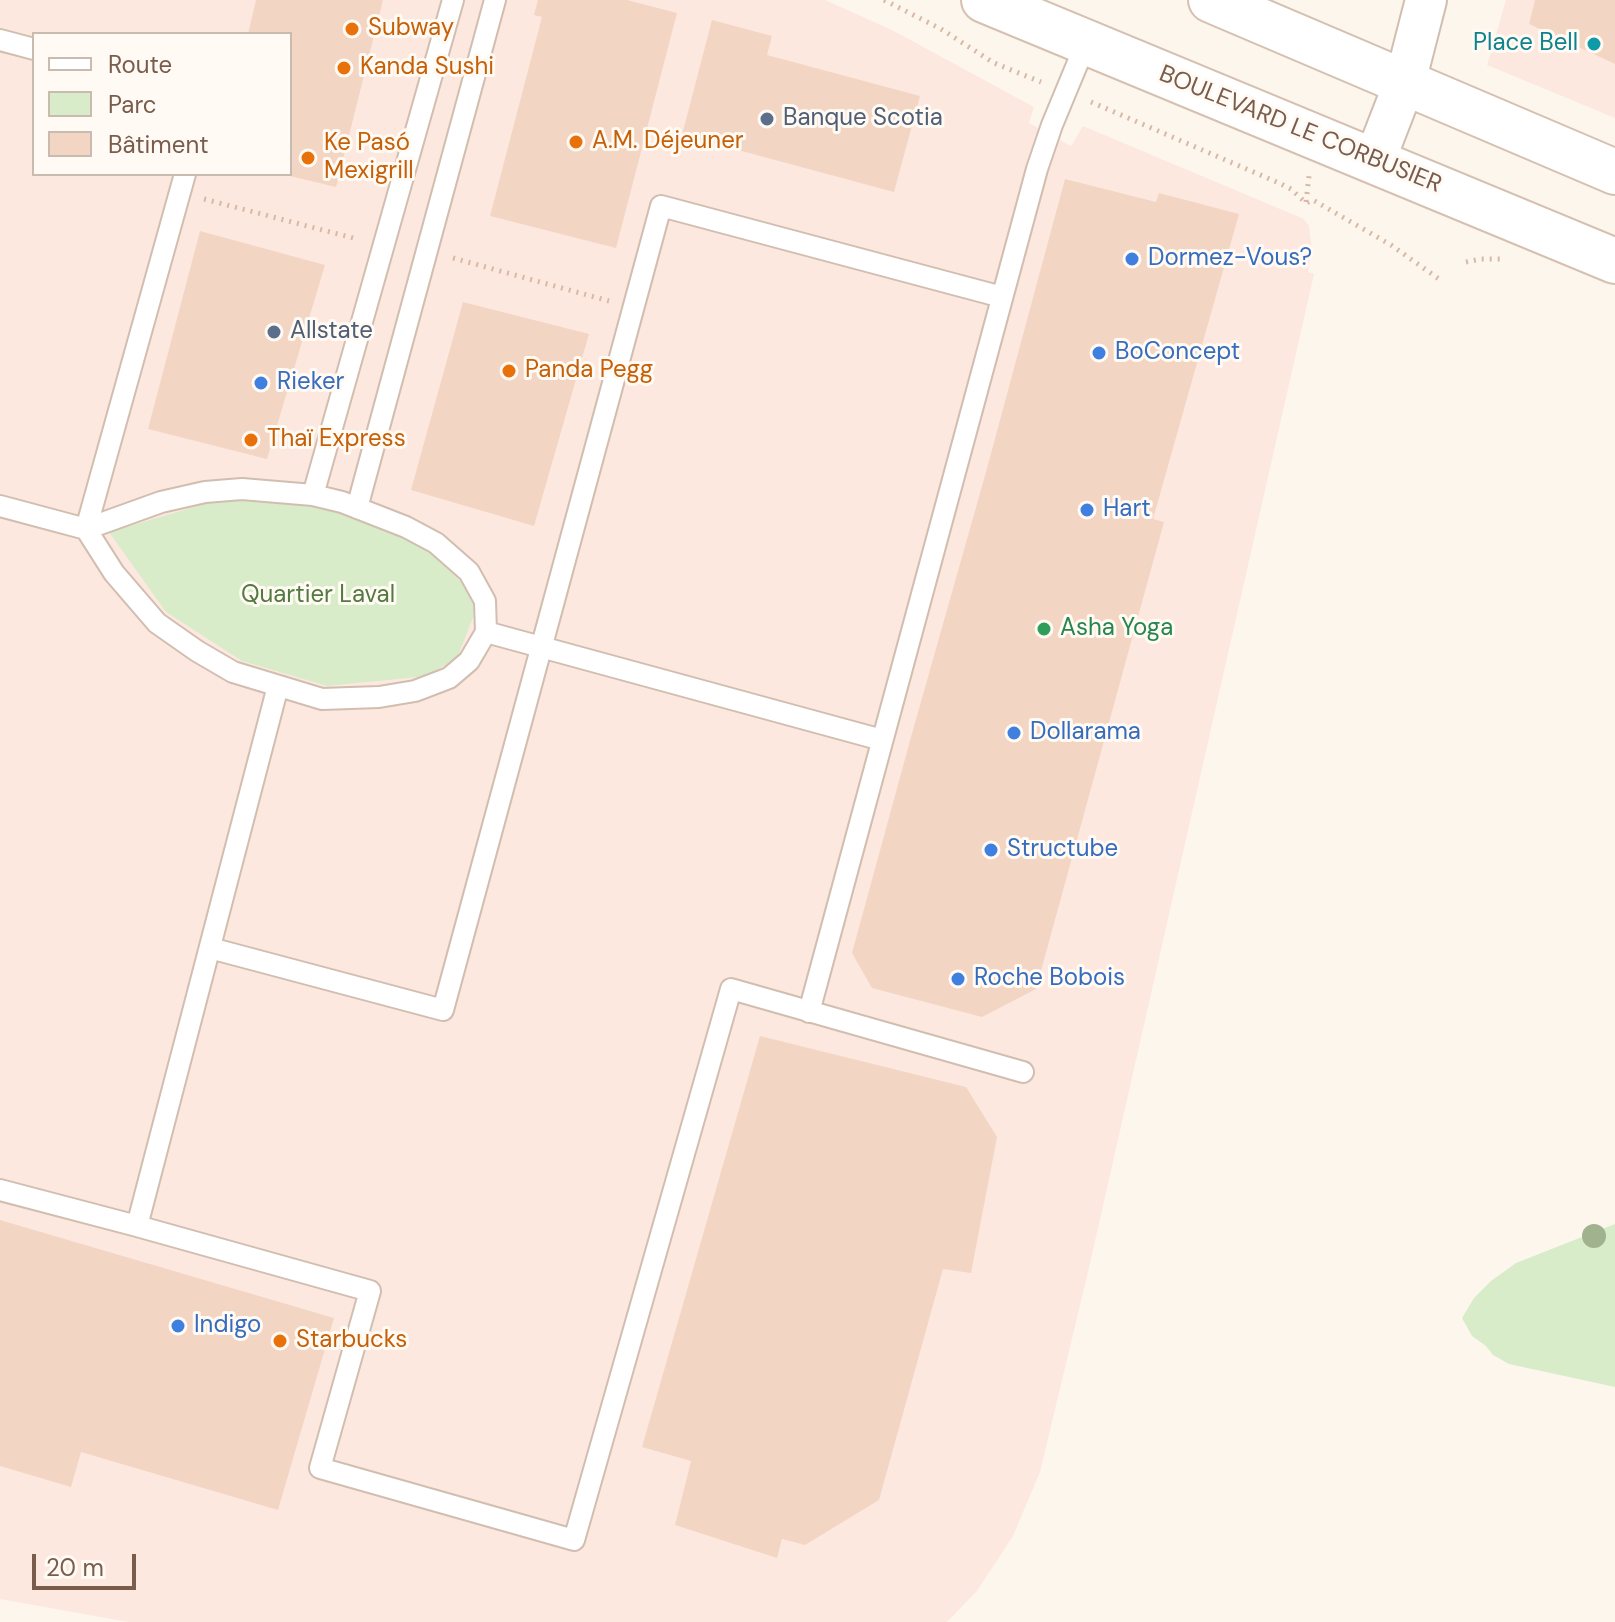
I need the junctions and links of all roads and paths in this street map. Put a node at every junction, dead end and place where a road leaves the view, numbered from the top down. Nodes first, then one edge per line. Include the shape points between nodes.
1 (453, 0) edge
2 (495, 0) edge
3 (884, 0) edge
4 (984, 0) edge
5 (1211, 0) edge
6 (1426, 0) edge
7 (0, 40) edge
8 (1086, 43) junction
9 (32, 48) edge
10 (1031, 78) dead end
11 (1405, 82) junction
12 (1106, 108) dead end
13 (1374, 162) junction
14 (1614, 167) edge
15 (184, 176) edge
16 (1615, 261) edge
17 (1439, 279) dead end
18 (1002, 297) junction
19 (313, 495) junction
20 (0, 506) edge
21 (357, 508) junction
22 (86, 529) junction
23 (486, 632) junction
24 (541, 647) junction
25 (278, 686) junction
26 (882, 740) junction
27 (210, 948) junction
28 (809, 1012) junction
29 (1023, 1072) dead end
30 (0, 1190) edge
31 (137, 1226) junction

1 - 19 lane
2 - 21 lane
3 - 10 path via 994,63
4 - 8 street, BOULEVARD LE CORBUSIER
5 - 11 street
6 - 11 street
7 - 9 lane
8 - 13 street, BOULEVARD LE CORBUSIER
8 - 18 lane via 1037,169
11 - 13 street
11 - 14 street
12 - 17 path via 1279,183 1306,203 1313,200
13 - 16 street, BOULEVARD LE CORBUSIER
15 - 22 lane
18 - 24 lane via 661,206
18 - 26 lane
19 - 21 lane
19 - 22 lane via 242,489 205,492
20 - 22 lane
21 - 23 lane via 436,543 469,572 485,601
22 - 25 lane via 114,573 157,623 233,672
23 - 24 lane
23 - 25 lane via 469,661 449,678 415,691 322,699
24 - 26 lane
24 - 27 lane via 443,1010
25 - 27 lane
26 - 28 lane
27 - 31 lane
28 - 29 lane
28 - 31 lane via 731,989 574,1540 320,1468 370,1291
30 - 31 lane

